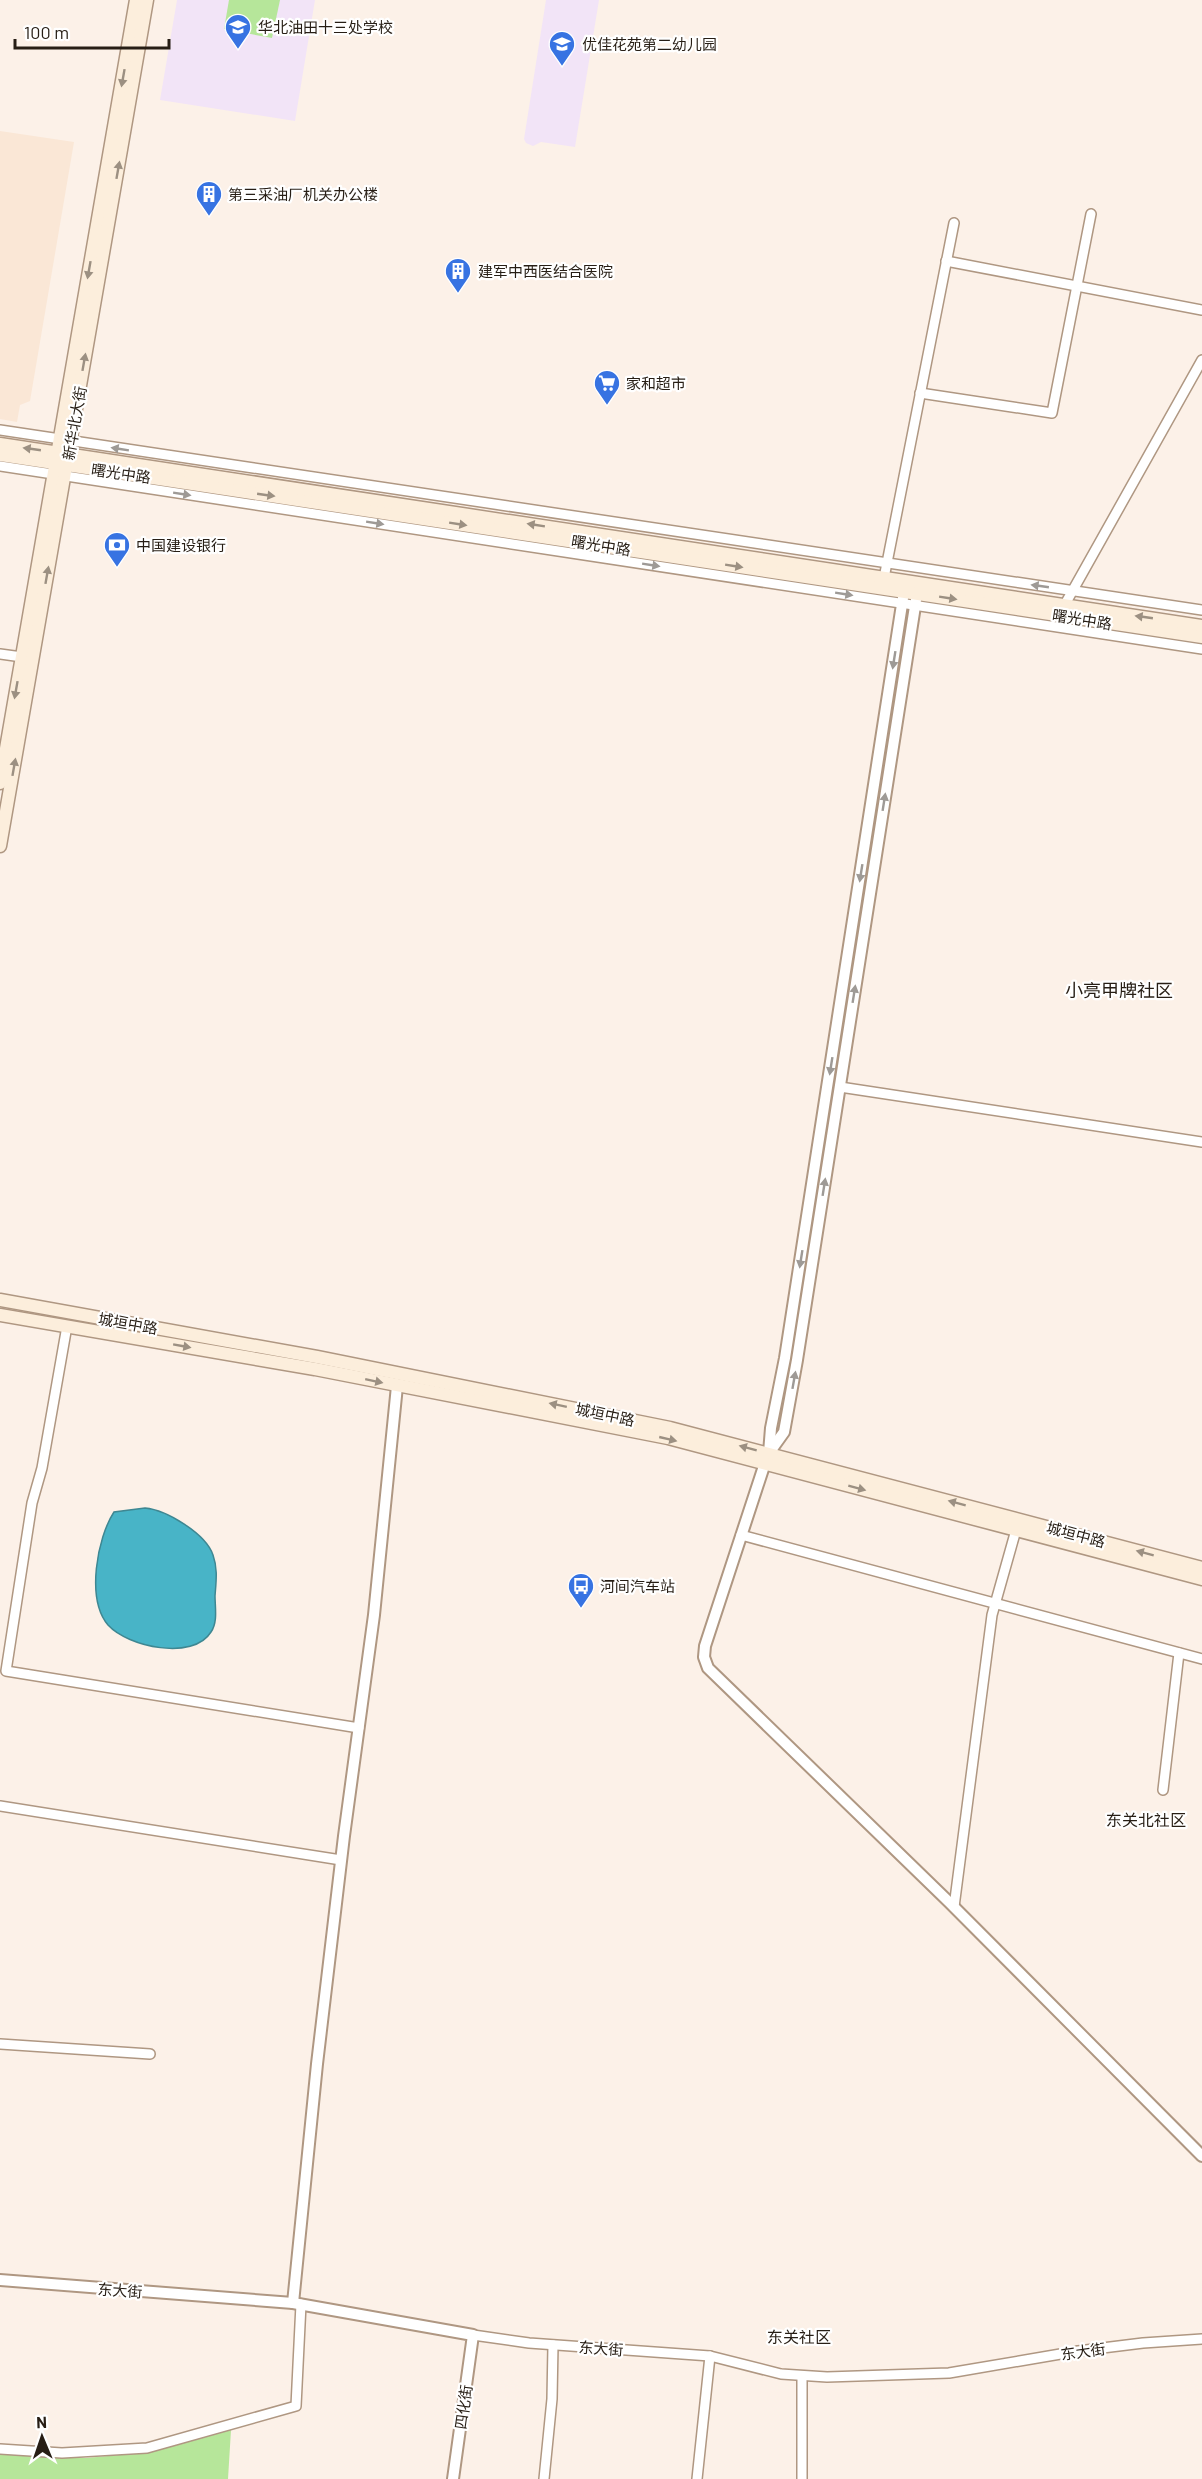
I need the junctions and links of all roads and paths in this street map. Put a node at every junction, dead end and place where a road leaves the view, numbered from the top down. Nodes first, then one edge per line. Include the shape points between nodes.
1 (136, 0) edge
2 (147, 0) edge
3 (1091, 214) dead end
4 (954, 223) dead end
5 (946, 261) junction
6 (1077, 286) junction
7 (1202, 310) edge
8 (1202, 360) edge
9 (920, 393) junction
10 (0, 430) edge
11 (65, 440) junction
12 (0, 444) edge
13 (0, 455) edge
14 (61, 464) junction
15 (0, 466) edge
16 (887, 563) junction
17 (884, 578) junction
18 (1072, 591) junction
19 (910, 593) junction
20 (1064, 606) junction
21 (1202, 610) edge
22 (1202, 626) edge
23 (1202, 637) edge
24 (1202, 649) edge
25 (0, 654) edge
26 (22, 657) junction
27 (0, 783) edge
28 (0, 846) edge
29 (840, 1087) junction
30 (1202, 1142) edge
31 (0, 1300) edge
32 (0, 1315) edge
33 (68, 1326) junction
34 (397, 1386) junction
35 (767, 1458) junction
36 (1016, 1530) junction
37 (741, 1535) junction
38 (1202, 1568) edge
39 (1202, 1579) edge
40 (994, 1604) junction
41 (1179, 1653) junction
42 (1202, 1659) edge
43 (359, 1728) junction
44 (1163, 1790) dead end
45 (0, 1806) edge
46 (341, 1860) junction
47 (954, 1907) junction
48 (0, 2044) edge
49 (150, 2054) dead end
50 (1202, 2156) edge
51 (0, 2280) edge
52 (297, 2304) junction
53 (473, 2335) junction
54 (1202, 2339) edge
55 (553, 2345) junction
56 (710, 2356) junction
57 (802, 2376) junction
58 (0, 2449) edge
59 (453, 2479) edge
60 (544, 2479) edge
61 (697, 2479) edge
62 (802, 2479) edge

1 -> 11 main road, 新华北大街
11 -> 2 main road, 新华北大街
3 - 6 street
4 - 5 street
5 - 6 street
5 - 9 street
6 - 7 street
6 - 9 street via 1053,413
8 - 18 street
9 - 16 street
10 - 11 street
11 - 14 main road, 新华北大街
16 -> 11 street
14 -> 12 main road, 曙光中路
13 - 14 main road, 曙光中路
14 - 15 street
17 -> 14 main road, 曙光中路
14 -> 19 main road, 曙光中路
14 - 26 main road, 新华北大街
28 -> 14 main road, 新华北大街
16 - 17 street
18 -> 16 street
17 - 19 main road, 曙光中路
18 - 20 street
18 - 21 street
19 - 20 main road, 曙光中路
19 -> 23 main road, 曙光中路
19 - 24 street
29 -> 19 street
19 -> 35 street
22 -> 20 main road, 曙光中路
25 - 26 street
26 -> 27 main road, 新华北大街
29 - 30 street
35 -> 29 street via 784,1432 789,1409
35 -> 31 main road, 城垣中路 via 670,1428 317,1357
32 - 33 main road, 城垣中路
33 -> 34 main road, 城垣中路
33 - 43 street via 32,1503 6,1671
34 -> 35 main road, 城垣中路
34 - 43 street
35 -> 36 main road, 城垣中路
35 - 37 street
38 -> 35 main road, 城垣中路
36 - 39 main road, 城垣中路
36 - 40 street
37 - 40 street
37 - 47 street via 705,1646 708,1668
40 - 41 street
40 - 47 street
41 - 42 street
41 - 44 street
43 - 46 street
45 - 46 street
46 - 52 street via 317,2064
47 - 50 street
48 - 49 street
51 - 52 street, 东大街
52 - 53 street, 东大街
52 - 58 street via 296,2406 147,2448 62,2453
53 - 55 street, 东大街
53 - 59 street, 四化街
54 - 57 street, 东大街 via 1078,2351 949,2373
55 - 56 street, 东大街
55 - 60 street
56 - 57 street, 东大街
56 - 61 street
57 - 62 street

